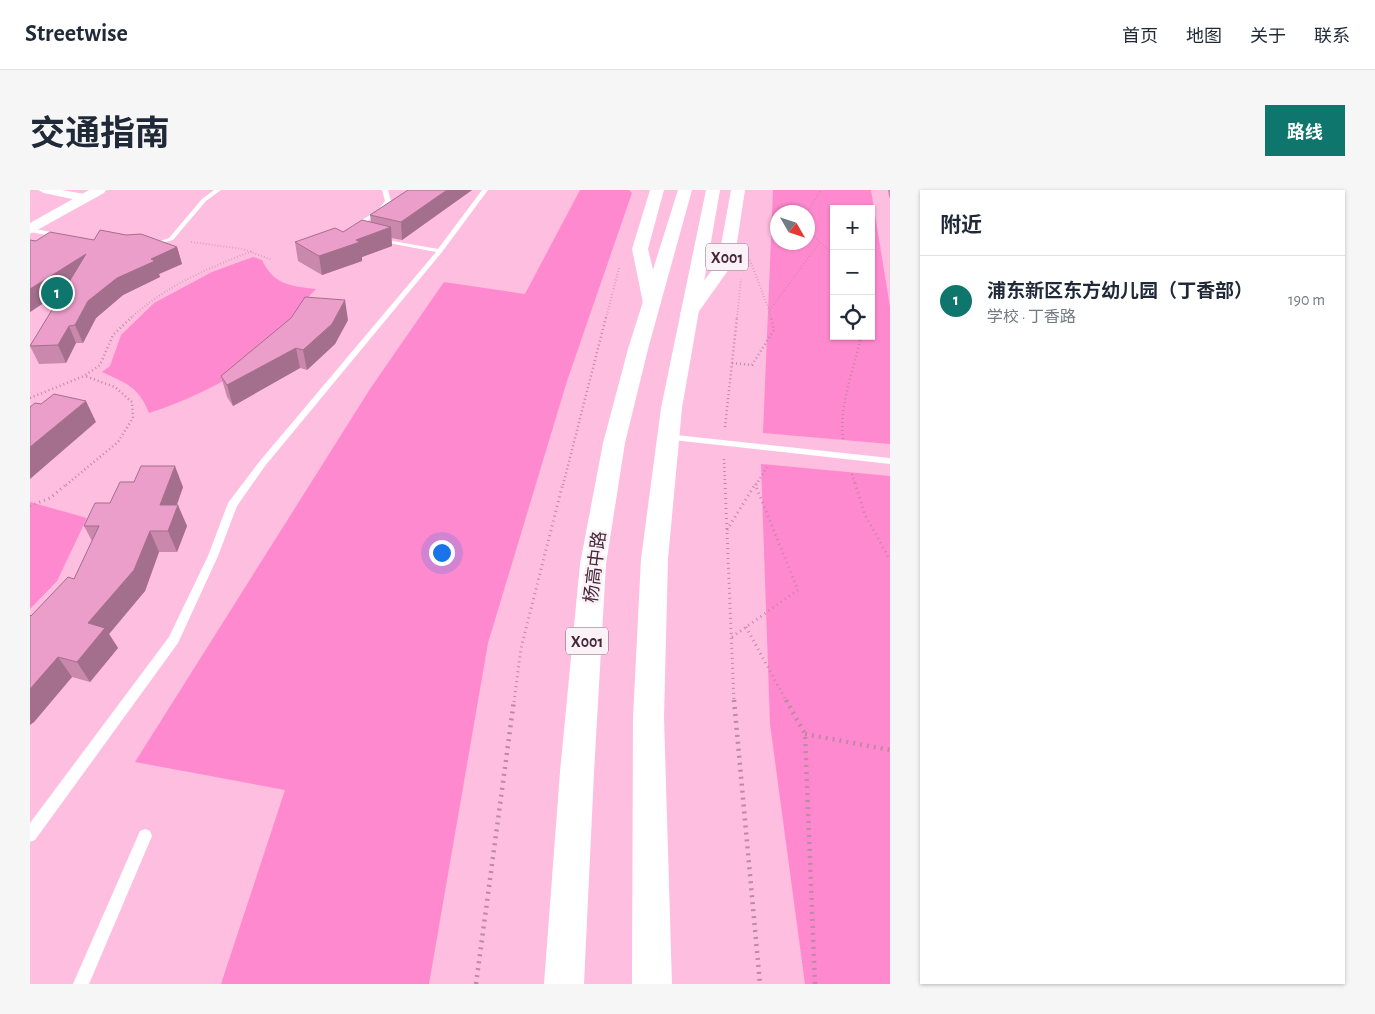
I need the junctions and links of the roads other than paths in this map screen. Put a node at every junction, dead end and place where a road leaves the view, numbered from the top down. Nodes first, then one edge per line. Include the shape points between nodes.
1 (44, 190) edge
2 (99, 190) edge
3 (218, 190) edge
4 (386, 190) edge
5 (485, 190) edge
6 (657, 190) edge
7 (685, 190) edge
8 (713, 190) edge
9 (738, 190) edge
10 (78, 194) edge
11 (30, 217) edge
12 (30, 230) edge
13 (358, 233) edge
14 (67, 236) edge
15 (367, 236) edge
16 (145, 246) edge
17 (440, 252) junction
18 (652, 304) junction
19 (689, 313) junction
20 (667, 437) junction
21 (890, 460) edge
22 (30, 835) edge
23 (145, 836) dead end
24 (81, 984) edge
25 (564, 984) edge
26 (652, 984) edge

1 - 10 street
2 - 10 main road
3 - 16 lane via 204,200 171,239
4 - 13 lane via 388,201 380,211 349,230
5 - 17 lane
6 - 18 main road, X001 via 640,249
7 - 18 main road, 杨高中路 / X001
8 - 19 main road, X001
9 - 19 main road, X001 via 726,262
10 - 11 main road
10 - 12 main road
12 - 14 lane
15 - 17 lane
17 - 22 lane via 262,464 232,505 213,556 174,640
18 - 25 main road, 杨高中路 / X001 via 614,443 593,564
19 - 20 main road, X001
20 - 21 lane
20 - 26 main road, X001 via 656,550 649,678
23 - 24 lane

